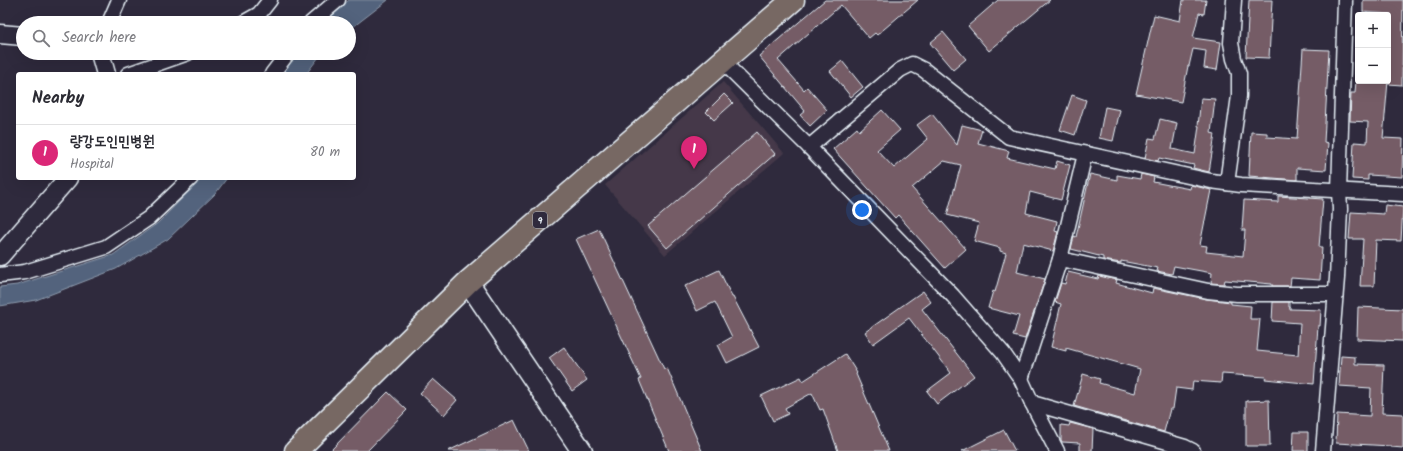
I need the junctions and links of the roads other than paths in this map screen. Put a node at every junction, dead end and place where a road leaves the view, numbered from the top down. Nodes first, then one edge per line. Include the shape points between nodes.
1 (119, 0) edge
2 (270, 0) edge
3 (338, 0) edge
4 (794, 0) edge
5 (1234, 0) edge
6 (1345, 0) edge
7 (112, 16) edge
8 (255, 16) edge
9 (319, 16) edge
10 (0, 34) edge
11 (16, 35) edge
12 (102, 60) edge
13 (168, 60) edge
14 (283, 60) edge
15 (722, 62) junction
16 (105, 72) edge
17 (134, 72) edge
18 (274, 72) edge
19 (809, 147) junction
20 (1085, 154) junction
21 (66, 180) edge
22 (189, 180) edge
23 (1227, 183) junction
24 (1339, 191) junction
25 (1403, 194) edge
26 (0, 256) edge
27 (1060, 259) junction
28 (0, 275) edge
29 (468, 282) junction
30 (1335, 294) junction
31 (1021, 379) junction
32 (1032, 403) junction
33 (296, 451) edge
34 (582, 451) edge
35 (1057, 451) edge
36 (1193, 451) edge
37 (1323, 451) edge

1 - 7 street
2 - 8 street
3 - 9 street
4 - 15 main road, 9
5 - 23 street via 1231,43 1239,73 1239,96
6 - 24 street
10 - 11 street
12 - 16 street
13 - 17 street
14 - 18 street
15 - 19 street
15 - 29 main road, 9
19 - 20 street via 900,70 912,64 924,70 1009,137
19 - 31 street via 953,296
20 - 23 street
20 - 27 street
21 - 26 street
22 - 28 street via 149,218 106,247 25,272
23 - 24 street
24 - 25 street
24 - 30 street
27 - 30 street via 1208,291 1237,294
27 - 31 street
29 - 33 main road, 9
29 - 34 main road
30 - 37 street
31 - 32 street
32 - 35 street
32 - 36 street

